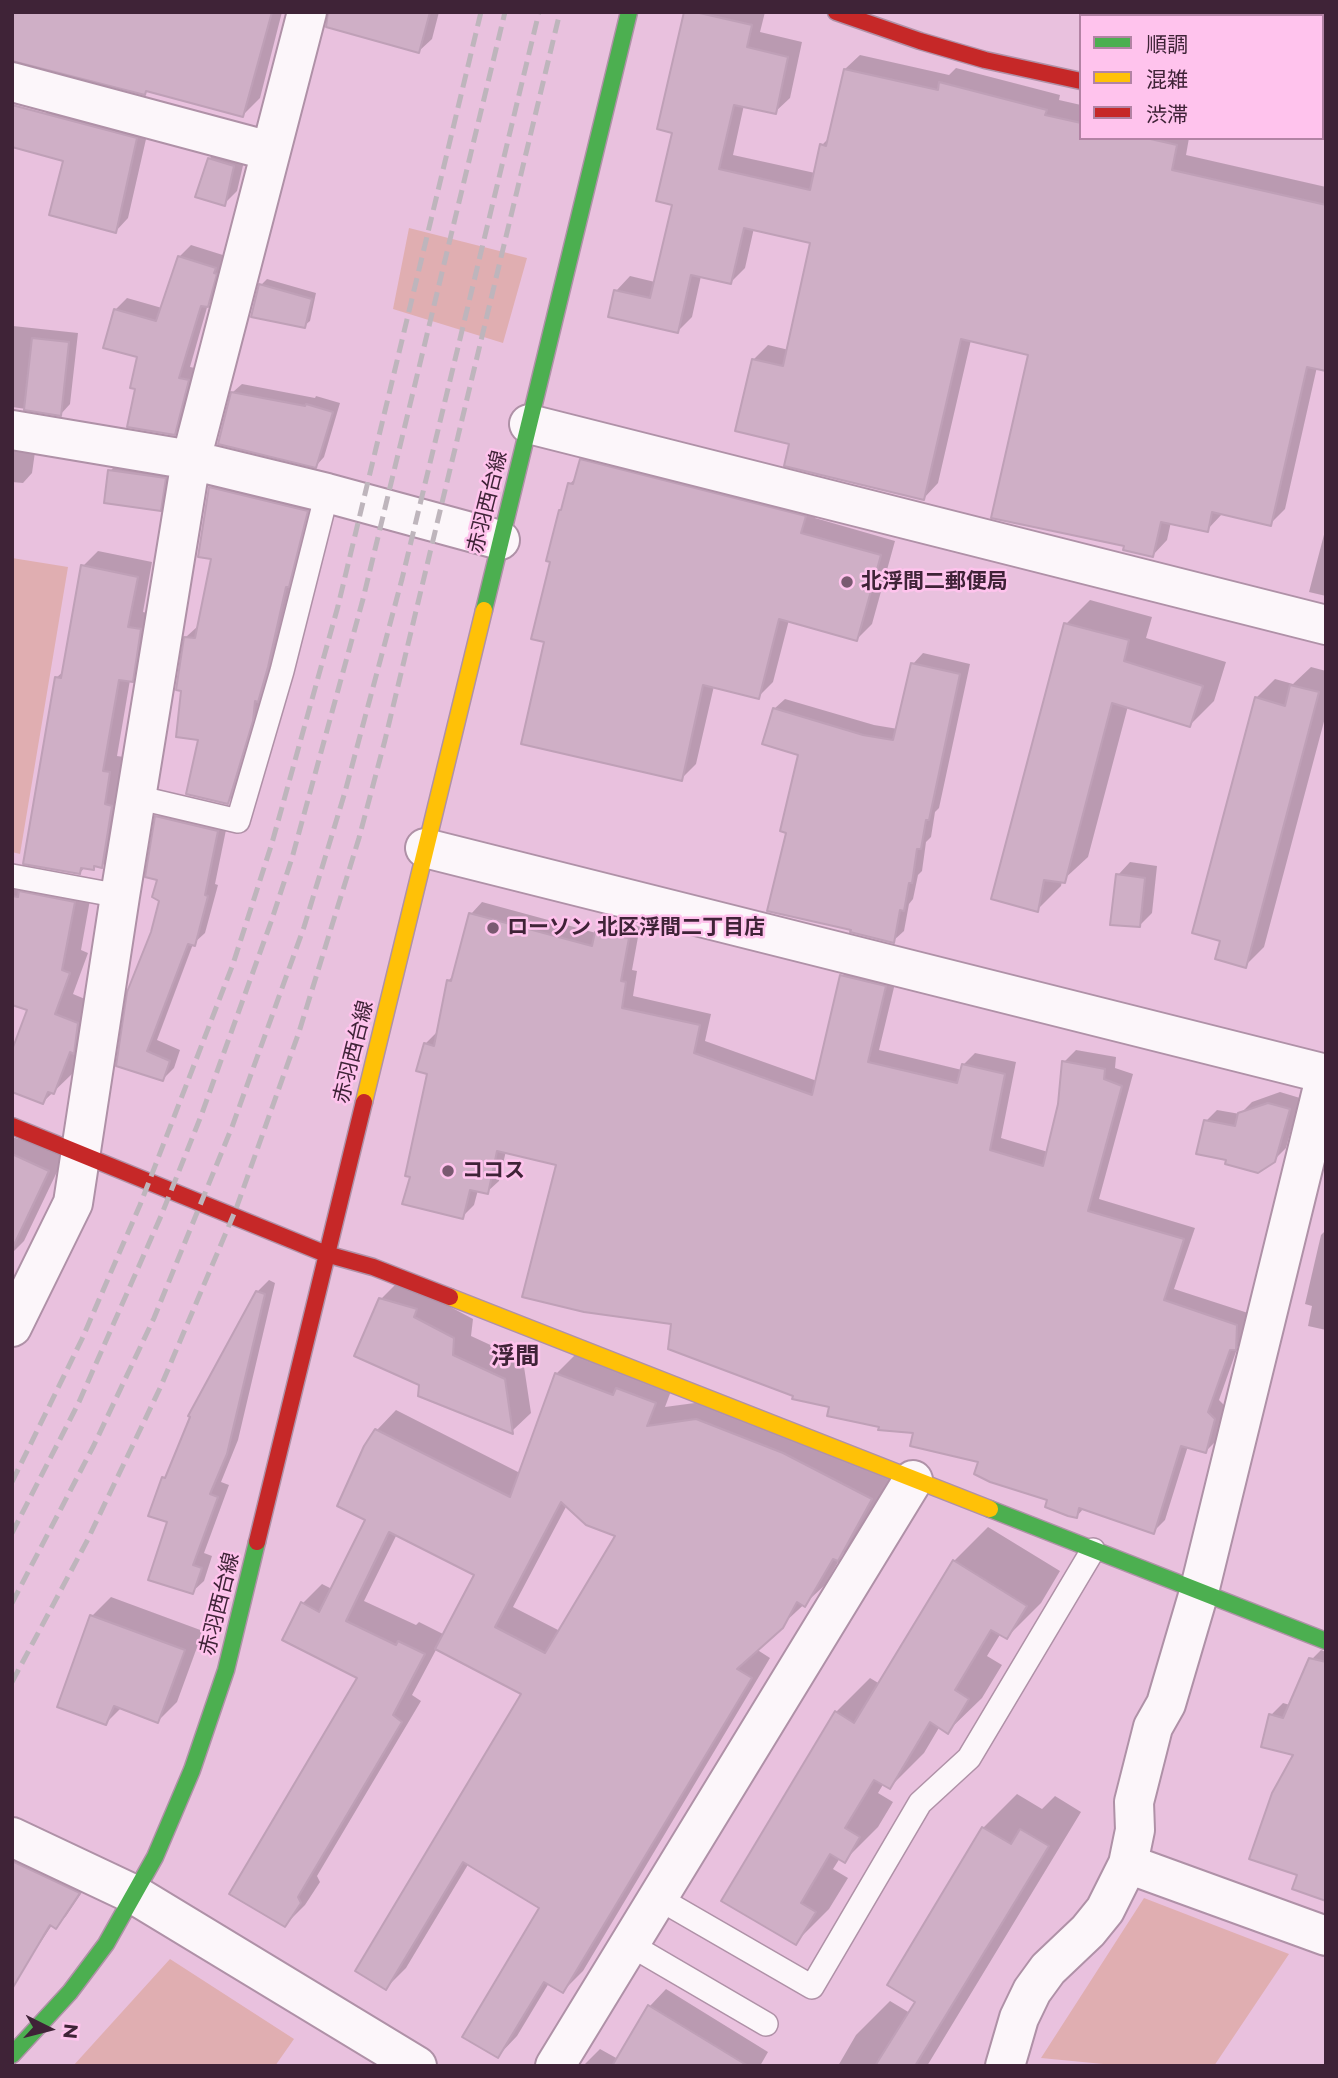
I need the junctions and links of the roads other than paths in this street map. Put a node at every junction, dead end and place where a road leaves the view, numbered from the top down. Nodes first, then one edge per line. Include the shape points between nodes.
1 (307, 12) edge
2 (629, 12) edge
3 (836, 12) edge
4 (1079, 81) edge
5 (12, 82) edge
6 (270, 151) junction
7 (529, 424) junction
8 (12, 430) edge
9 (191, 460) junction
10 (327, 493) junction
11 (500, 540) junction
12 (1326, 625) edge
13 (136, 797) junction
14 (425, 848) junction
15 (12, 876) edge
16 (120, 896) junction
17 (1326, 1074) edge
18 (12, 1126) edge
19 (82, 1154) junction
20 (326, 1254) junction
21 (12, 1327) edge
22 (913, 1480) junction
23 (1093, 1550) junction
24 (1199, 1592) junction
25 (1326, 1641) edge
26 (12, 1837) edge
27 (1128, 1864) junction
28 (135, 1895) junction
29 (658, 1898) junction
30 (1326, 1936) edge
31 (629, 1944) junction
32 (766, 2024) dead end
33 (12, 2055) edge
34 (417, 2066) edge
35 (555, 2066) edge
36 (1005, 2066) edge

1 - 6 street
2 - 7 main road, 赤羽西台線
3 - 4 main road via 985,60
5 - 6 street
6 - 9 street
7 - 11 main road, 赤羽西台線
7 - 12 street
8 - 9 street
9 - 10 street
9 - 13 street
10 - 11 street
10 - 13 lane via 238,821
11 - 14 main road, 赤羽西台線
13 - 16 street
14 - 17 street
14 - 20 main road, 赤羽西台線
15 - 16 lane
16 - 19 street
17 - 24 street
18 - 19 main road
19 - 20 main road
19 - 21 street via 73,1203
20 - 22 main road via 373,1267
20 - 28 main road, 赤羽西台線 via 226,1670 187,1783
22 - 23 main road
22 - 29 street
23 - 24 main road
23 - 29 lane via 969,1758 920,1803 812,1987
24 - 25 main road
24 - 27 street via 1166,1704 1153,1727 1134,1802 1135,1830
26 - 28 street
27 - 30 street
27 - 36 street via 1105,1910 1032,1991
28 - 33 main road, 赤羽西台線 via 70,1992
28 - 34 street
29 - 31 street
31 - 32 lane
31 - 35 street

